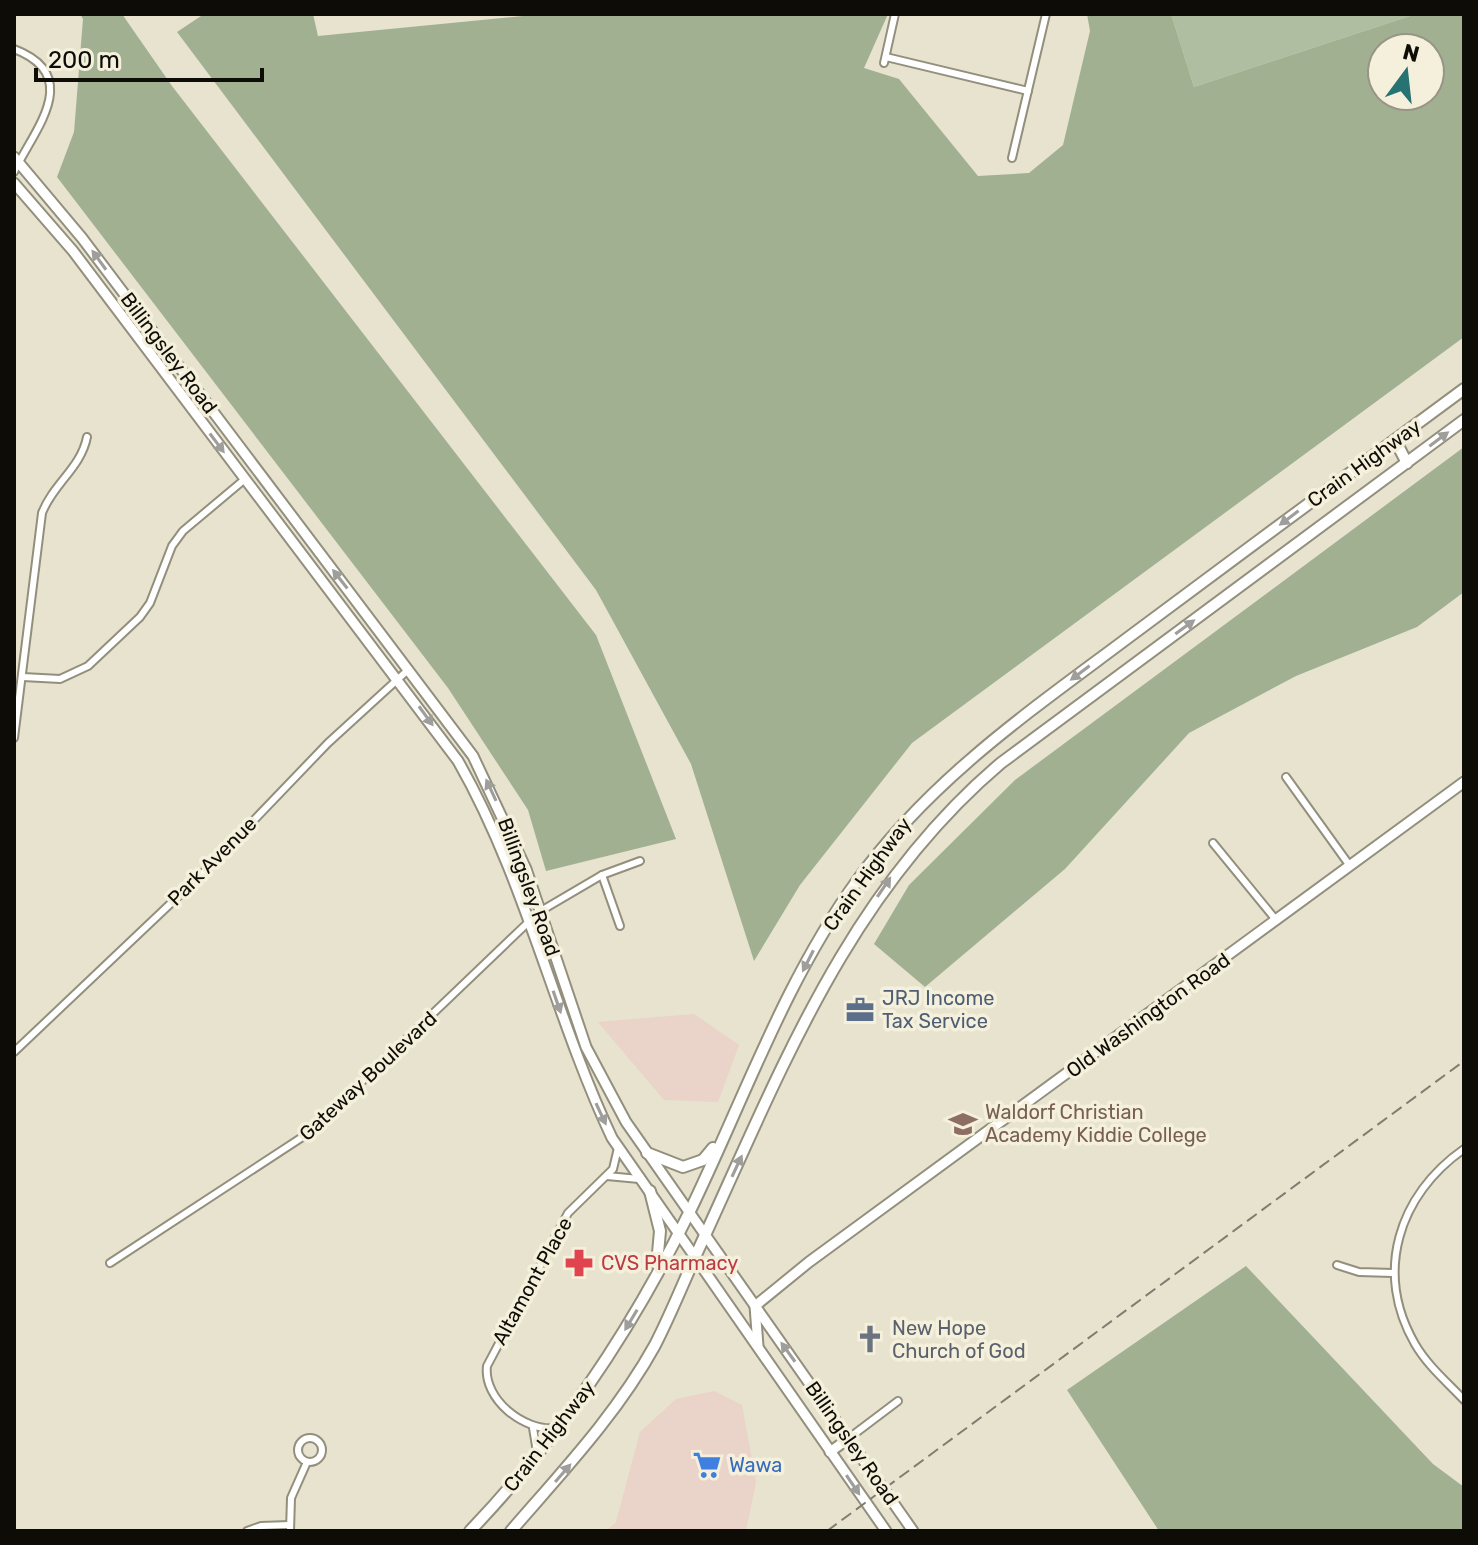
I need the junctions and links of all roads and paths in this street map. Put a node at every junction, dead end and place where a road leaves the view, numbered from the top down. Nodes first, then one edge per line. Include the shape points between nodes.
1 (895, 14) edge
2 (1046, 14) edge
3 (14, 49) edge
4 (1028, 91) junction
5 (1012, 158) dead end
6 (16, 159) edge
7 (14, 172) edge
8 (14, 183) edge
9 (1464, 389) edge
10 (1464, 420) edge
11 (87, 437) dead end
12 (1395, 440) junction
13 (1407, 463) junction
14 (245, 479) junction
15 (409, 669) junction
16 (23, 677) junction
17 (399, 678) junction
18 (14, 738) edge
19 (1286, 777) dead end
20 (1464, 782) edge
21 (1213, 843) dead end
22 (640, 861) dead end
23 (1350, 866) junction
24 (602, 875) junction
25 (539, 912) junction
26 (529, 920) junction
27 (1276, 920) junction
28 (620, 926) dead end
29 (14, 1052) edge
30 (724, 1134) junction
31 (618, 1148) junction
32 (1464, 1149) edge
33 (647, 1153) junction
34 (607, 1176) junction
35 (641, 1179) junction
36 (650, 1191) junction
37 (689, 1213) junction
38 (679, 1231) junction
39 (705, 1237) junction
40 (695, 1257) junction
41 (110, 1263) dead end
42 (1337, 1265) dead end
43 (1393, 1273) junction
44 (650, 1287) junction
45 (755, 1306) junction
46 (760, 1352) junction
47 (1464, 1400) edge
48 (898, 1401) dead end
49 (562, 1426) junction
50 (533, 1428) junction
51 (849, 1438) junction
52 (830, 1452) junction
53 (537, 1459) junction
54 (307, 1462) junction
55 (289, 1528) edge
56 (247, 1531) edge
57 (470, 1531) edge
58 (511, 1531) edge
59 (886, 1531) edge
60 (913, 1531) edge

1 - 4 street via 885,60
2 - 4 street
3 - 6 street via 41,68 51,94 44,122
4 - 5 street
6 - 7 street
15 -> 6 main road, Billingsley Road via 88,245
8 -> 14 main road, Billingsley Road via 73,251
9 - 12 highway, Crain Highway
13 -> 10 highway, Crain Highway
11 - 16 street via 78,463 54,488 42,513
12 - 13 highway
12 -> 30 highway, Crain Highway via 1012,724 914,810 830,922
39 -> 13 highway, Crain Highway via 845,947 891,876 938,820 1001,763
14 - 16 street via 183,531 151,602 88,666 60,679
14 - 17 main road, Billingsley Road
15 - 17 street, Park Avenue
25 -> 15 main road, Billingsley Road via 526,869 483,773
16 - 18 street
17 -> 26 main road, Billingsley Road via 481,800
17 - 29 street, Park Avenue
19 - 23 street
20 - 23 main road, Old Washington Road
21 - 27 street
22 - 24 street, Gateway Boulevard
23 - 27 main road, Old Washington Road
24 - 25 street, Gateway Boulevard
24 - 28 street
25 - 26 street, Gateway Boulevard
25 - 33 main road, Billingsley Road via 586,1047
26 -> 31 main road, Billingsley Road via 584,1079
26 - 41 street, Gateway Boulevard via 307,1134
27 - 45 main road, Old Washington Road
30 - 33 highway via 692,1166 674,1166
30 - 37 highway, Crain Highway
31 - 34 street, Altamont Place
31 - 35 main road, Billingsley Road
32 - 43 street via 1412,1203 1399,1233
33 - 37 main road, Billingsley Road
34 - 35 street
34 - 50 street, Altamont Place via 568,1213 487,1366 490,1393
35 - 36 main road, Billingsley Road
36 - 38 main road, Billingsley Road
36 - 44 highway via 661,1242
37 - 38 highway, Crain Highway
37 - 39 main road, Billingsley Road
38 - 40 main road, Billingsley Road
38 - 44 highway, Crain Highway
39 - 40 highway, Crain Highway
39 - 45 main road, Billingsley Road
40 - 46 main road, Billingsley Road
58 -> 40 highway, Crain Highway via 568,1467 638,1374
42 - 43 street
43 - 47 street via 1398,1308 1416,1346
44 -> 49 highway, Crain Highway
45 - 46 main road
51 -> 45 main road, Billingsley Road
46 - 52 main road, Billingsley Road
48 - 51 street
49 - 50 street
49 - 53 highway, Crain Highway
50 - 53 street
51 - 52 main road
51 - 60 main road, Billingsley Road
52 -> 59 main road, Billingsley Road
53 - 57 highway, Crain Highway
54 - 54 street via 321,1455 314,1438 299,1446
54 - 55 street via 291,1498
55 - 56 street

